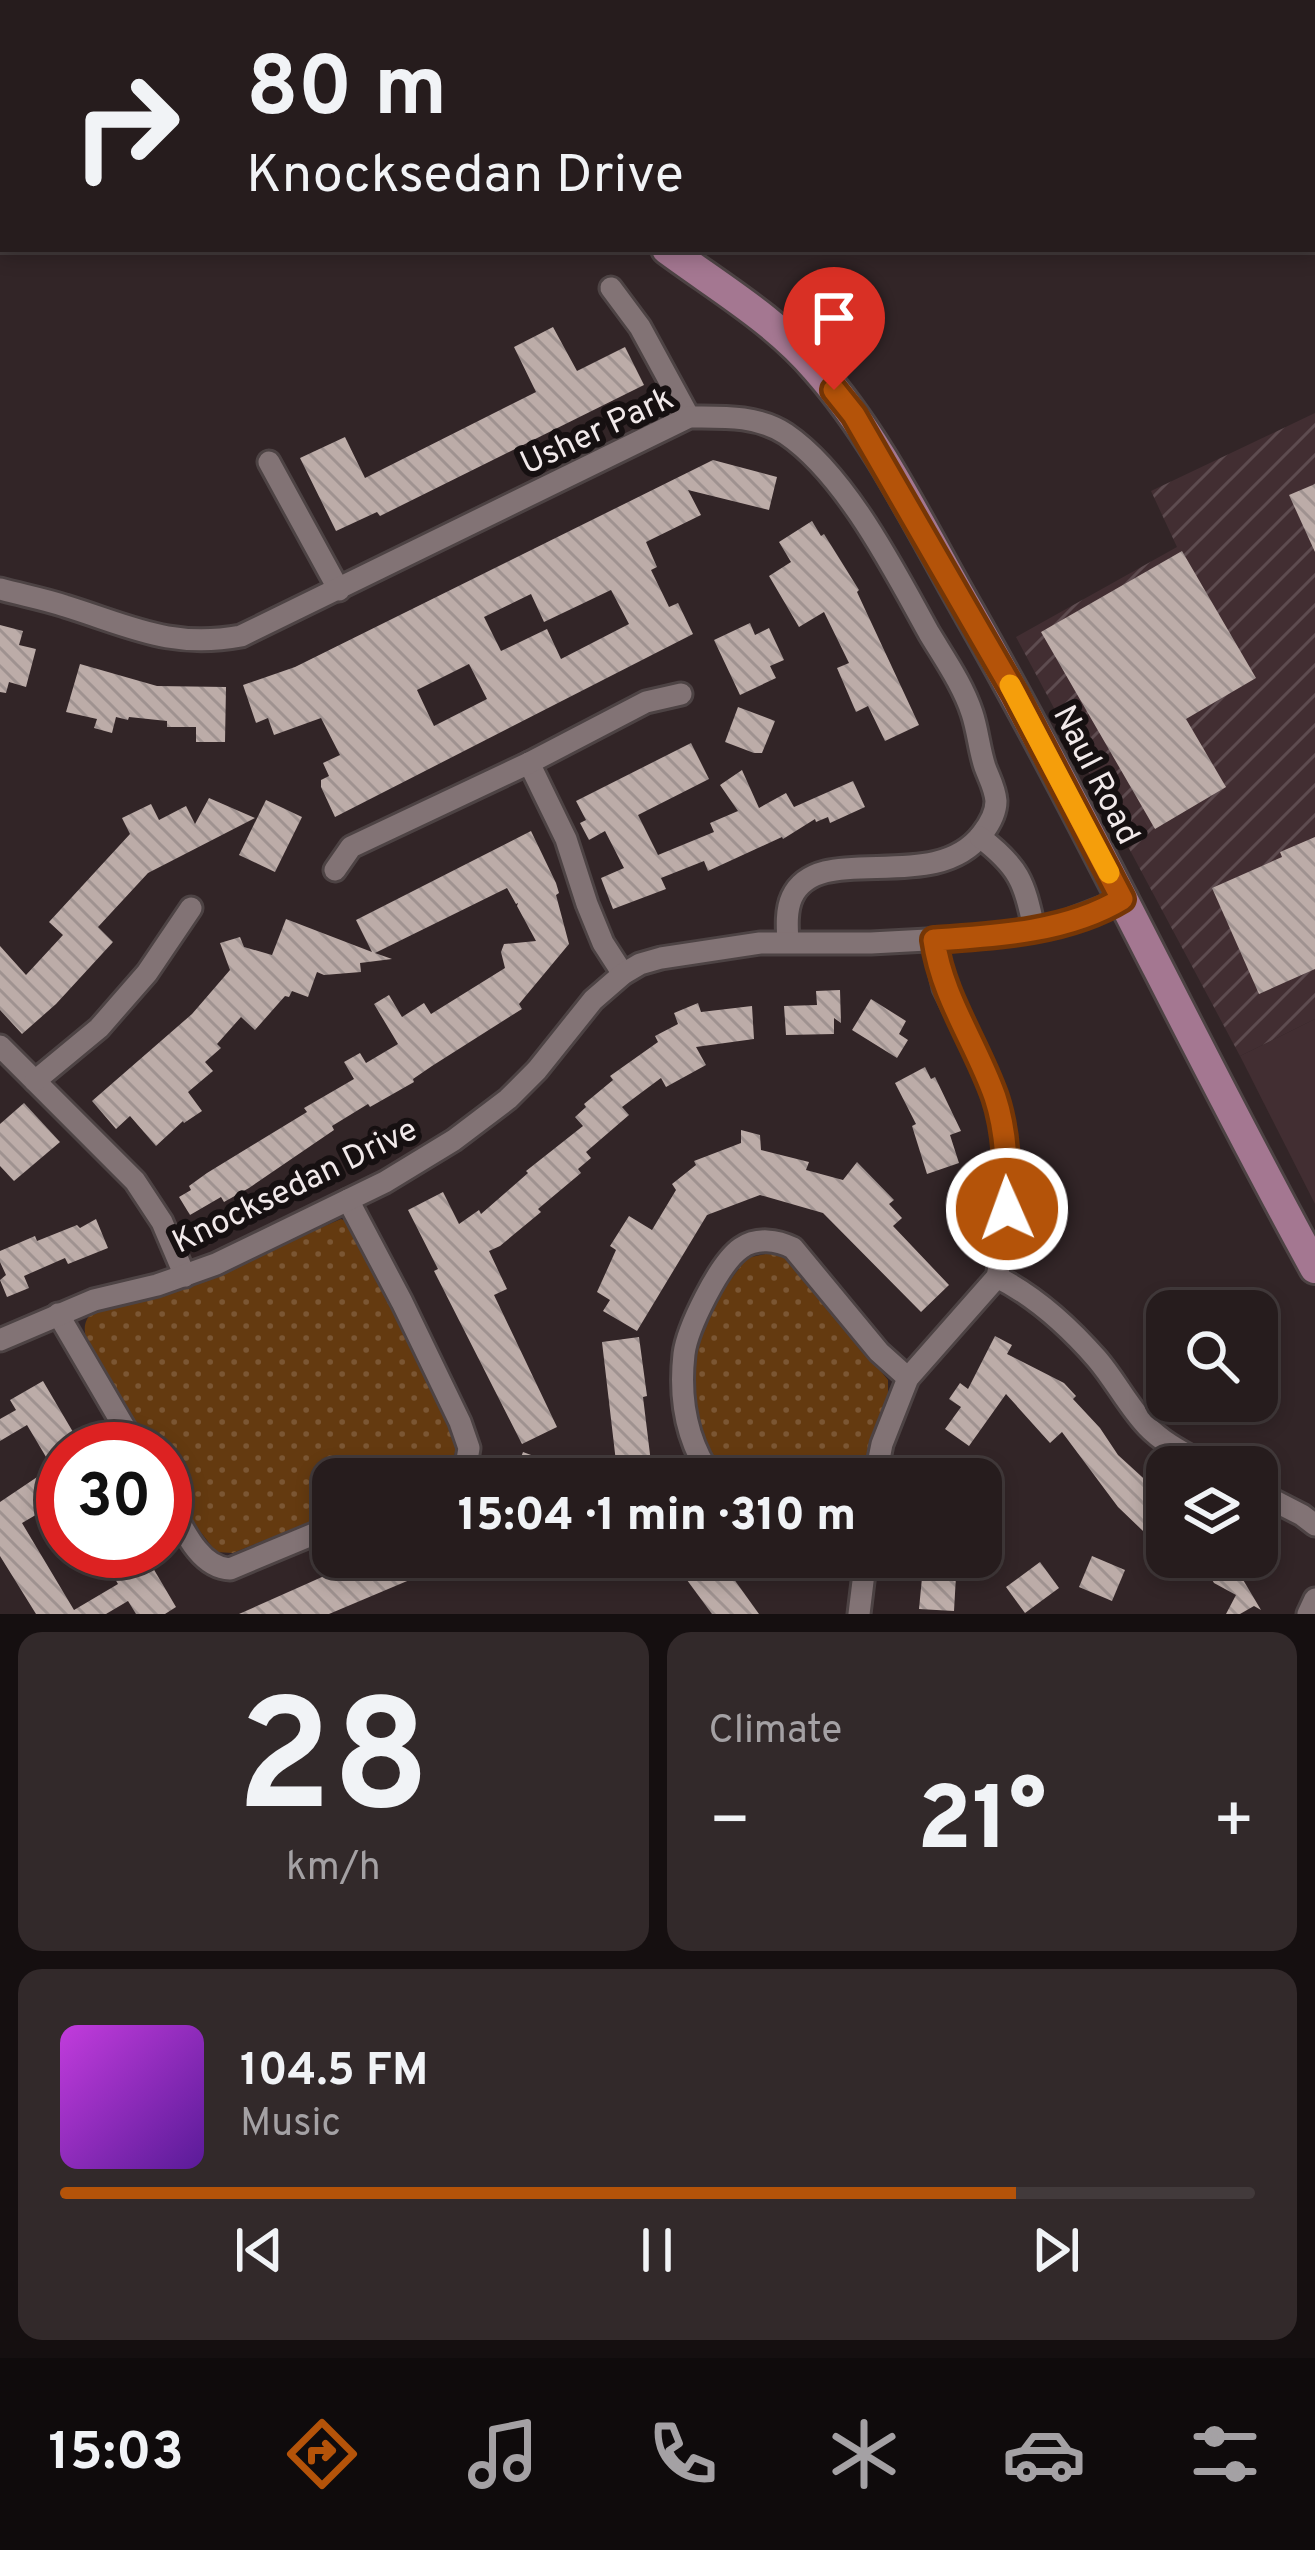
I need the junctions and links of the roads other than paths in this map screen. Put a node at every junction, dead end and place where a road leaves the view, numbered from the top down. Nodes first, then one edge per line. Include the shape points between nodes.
1 (671, 252) edge
2 (611, 288) dead end
3 (689, 417) junction
4 (268, 462) dead end
5 (0, 590) edge
6 (339, 590) junction
7 (681, 694) dead end
8 (529, 763) junction
9 (980, 837) junction
10 (335, 870) dead end
11 (1122, 899) junction
12 (191, 908) dead end
13 (1034, 928) junction
14 (934, 940) junction
15 (788, 942) junction
16 (623, 974) junction
17 (0, 1046) edge
18 (35, 1081) junction
19 (349, 1200) junction
20 (1315, 1268) edge
21 (185, 1276) junction
22 (997, 1277) junction
23 (58, 1314) junction
24 (0, 1340) edge
25 (908, 1378) junction
26 (121, 1422) edge
27 (1172, 1446) edge
28 (467, 1458) edge
29 (701, 1458) edge
30 (879, 1458) edge
31 (1278, 1503) edge
32 (1315, 1525) edge
33 (312, 1535) edge
34 (192, 1542) edge
35 (864, 1578) edge
36 (1315, 1599) edge
37 (860, 1614) edge
38 (1308, 1614) edge

1 - 11 main road, Naul Road via 766,322 854,415
2 - 3 street
3 - 6 street, Usher Park
3 - 9 street, Usher Park via 738,417 780,430 839,488 972,713 996,807
4 - 6 street
5 - 6 street, Usher Park via 136,631 216,641
7 - 8 street via 646,702
8 - 10 street via 351,847
8 - 16 street
9 - 13 street via 1019,876
9 - 15 street via 927,865 841,868 806,880 790,902
11 - 13 street, Knocksedan Drive
11 - 20 main road, Naul Road
12 - 18 street via 99,1028
13 - 14 street, Knocksedan Drive
14 - 15 street, Knocksedan Drive
14 - 22 street via 944,988 989,1082 1004,1137 1006,1232
15 - 16 street, Knocksedan Drive via 661,958
16 - 19 street, Knocksedan Drive via 508,1099
17 - 18 street
18 - 21 street via 135,1180
19 - 21 street, Knocksedan Drive
19 - 28 street via 439,1375
21 - 23 street, Knocksedan Drive
22 - 25 street
22 - 27 street via 1057,1318
23 - 24 street, Knocksedan Drive
23 - 26 street
25 - 29 street via 793,1248 778,1240 742,1247 706,1298 685,1349 686,1422
25 - 30 street
31 - 32 street
33 - 34 street via 230,1569 209,1563
35 - 37 street
36 - 38 street

